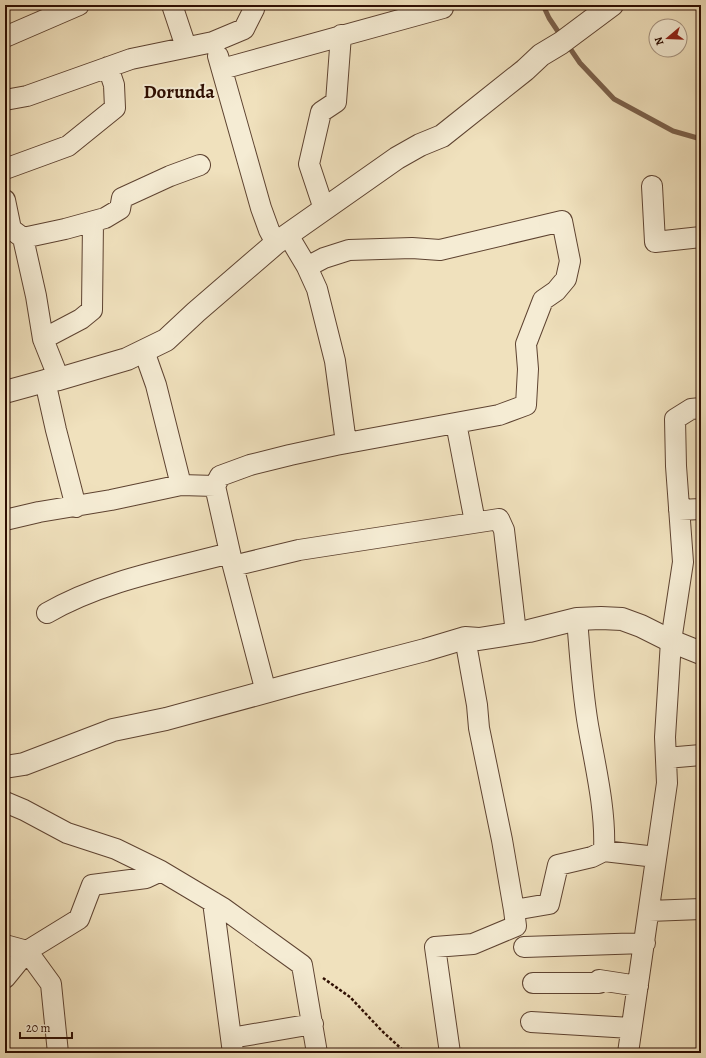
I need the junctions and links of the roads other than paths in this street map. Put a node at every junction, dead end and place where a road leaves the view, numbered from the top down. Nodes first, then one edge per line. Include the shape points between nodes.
1 (79, 5) edge
2 (172, 5) edge
3 (254, 5) edge
4 (443, 8) dead end
5 (605, 10) edge
6 (6, 32) edge
7 (341, 35) junction
8 (213, 42) junction
9 (186, 47) junction
10 (108, 67) junction
11 (222, 69) junction
12 (5, 100) edge
13 (200, 165) dead end
14 (5, 169) edge
15 (652, 186) dead end
16 (5, 200) edge
17 (324, 209) junction
18 (94, 222) junction
19 (701, 236) edge
20 (23, 238) junction
21 (282, 239) junction
22 (307, 267) junction
23 (43, 339) junction
24 (144, 351) junction
25 (52, 380) junction
26 (5, 392) edge
27 (701, 408) edge
28 (456, 423) junction
29 (346, 443) junction
30 (181, 485) junction
31 (215, 486) junction
32 (76, 507) junction
33 (701, 509) edge
34 (679, 510) junction
35 (5, 520) edge
36 (475, 522) junction
37 (232, 559) junction
38 (47, 613) dead end
39 (577, 618) junction
40 (516, 633) junction
41 (465, 638) junction
42 (671, 641) junction
43 (701, 653) edge
44 (266, 692) junction
45 (701, 755) edge
46 (666, 758) junction
47 (5, 767) edge
48 (5, 802) edge
49 (604, 852) junction
50 (656, 857) junction
51 (161, 871) junction
52 (213, 902) junction
53 (701, 909) edge
54 (514, 910) junction
55 (649, 912) junction
56 (645, 943) junction
57 (5, 945) edge
58 (524, 947) dead end
59 (27, 951) junction
60 (5, 978) edge
61 (532, 983) dead end
62 (638, 986) junction
63 (531, 1022) dead end
64 (313, 1024) junction
65 (631, 1028) junction
66 (232, 1046) edge
67 (58, 1053) edge
68 (317, 1053) edge
69 (450, 1053) edge
70 (628, 1053) edge

1 - 6 street
2 - 9 street
3 - 8 street via 244,29
4 - 7 street
5 - 17 street via 541,55 442,136 397,158
7 - 11 street
7 - 17 street via 336,102 321,112 309,164
8 - 9 street
8 - 11 street
9 - 10 street via 131,59
10 - 12 street via 27,96
10 - 14 street via 114,85 115,108 68,146
11 - 21 street via 261,208 269,230
13 - 18 street via 122,198 120,209
15 - 19 street via 655,242
16 - 20 street via 11,229
17 - 21 street
18 - 20 street
18 - 23 street via 92,310 81,319
20 - 23 street
21 - 22 street
21 - 24 street via 166,340
22 - 28 street via 349,250 440,250 562,221 570,260 566,279 556,291 543,300 526,344 526,405 499,415
22 - 29 street via 317,289 335,361
23 - 25 street
24 - 25 street via 127,360
24 - 30 street via 156,385
25 - 26 street
25 - 32 street via 56,430
27 - 34 street via 691,409 675,419
28 - 29 street
28 - 36 street
29 - 31 street via 250,465 220,476
30 - 31 street
30 - 32 street
31 - 37 street
32 - 35 street
33 - 34 street
34 - 42 street via 683,562
36 - 37 street
36 - 40 street via 499,519 504,530
37 - 38 street via 118,583 67,601
37 - 44 street
39 - 40 street
39 - 42 street via 622,619
39 - 49 street via 583,694 602,811
40 - 41 street via 479,639
41 - 44 street
41 - 54 street
42 - 43 street
42 - 46 street
44 - 47 street via 166,719 113,730 24,764
45 - 46 street
46 - 50 street via 667,783
48 - 51 street via 67,833 116,849
49 - 50 street
49 - 54 street via 558,865 549,904
50 - 55 street
51 - 52 street
51 - 59 street via 146,878 92,885 79,919
52 - 64 street via 302,965
52 - 66 street
53 - 55 street
54 - 69 street via 516,926 473,944 435,947
55 - 56 street
56 - 58 street
56 - 62 street
57 - 59 street
59 - 60 street
59 - 67 street via 51,984
61 - 62 street via 599,983 600,980
62 - 65 street
63 - 65 street
64 - 66 street
64 - 68 street
65 - 70 street

